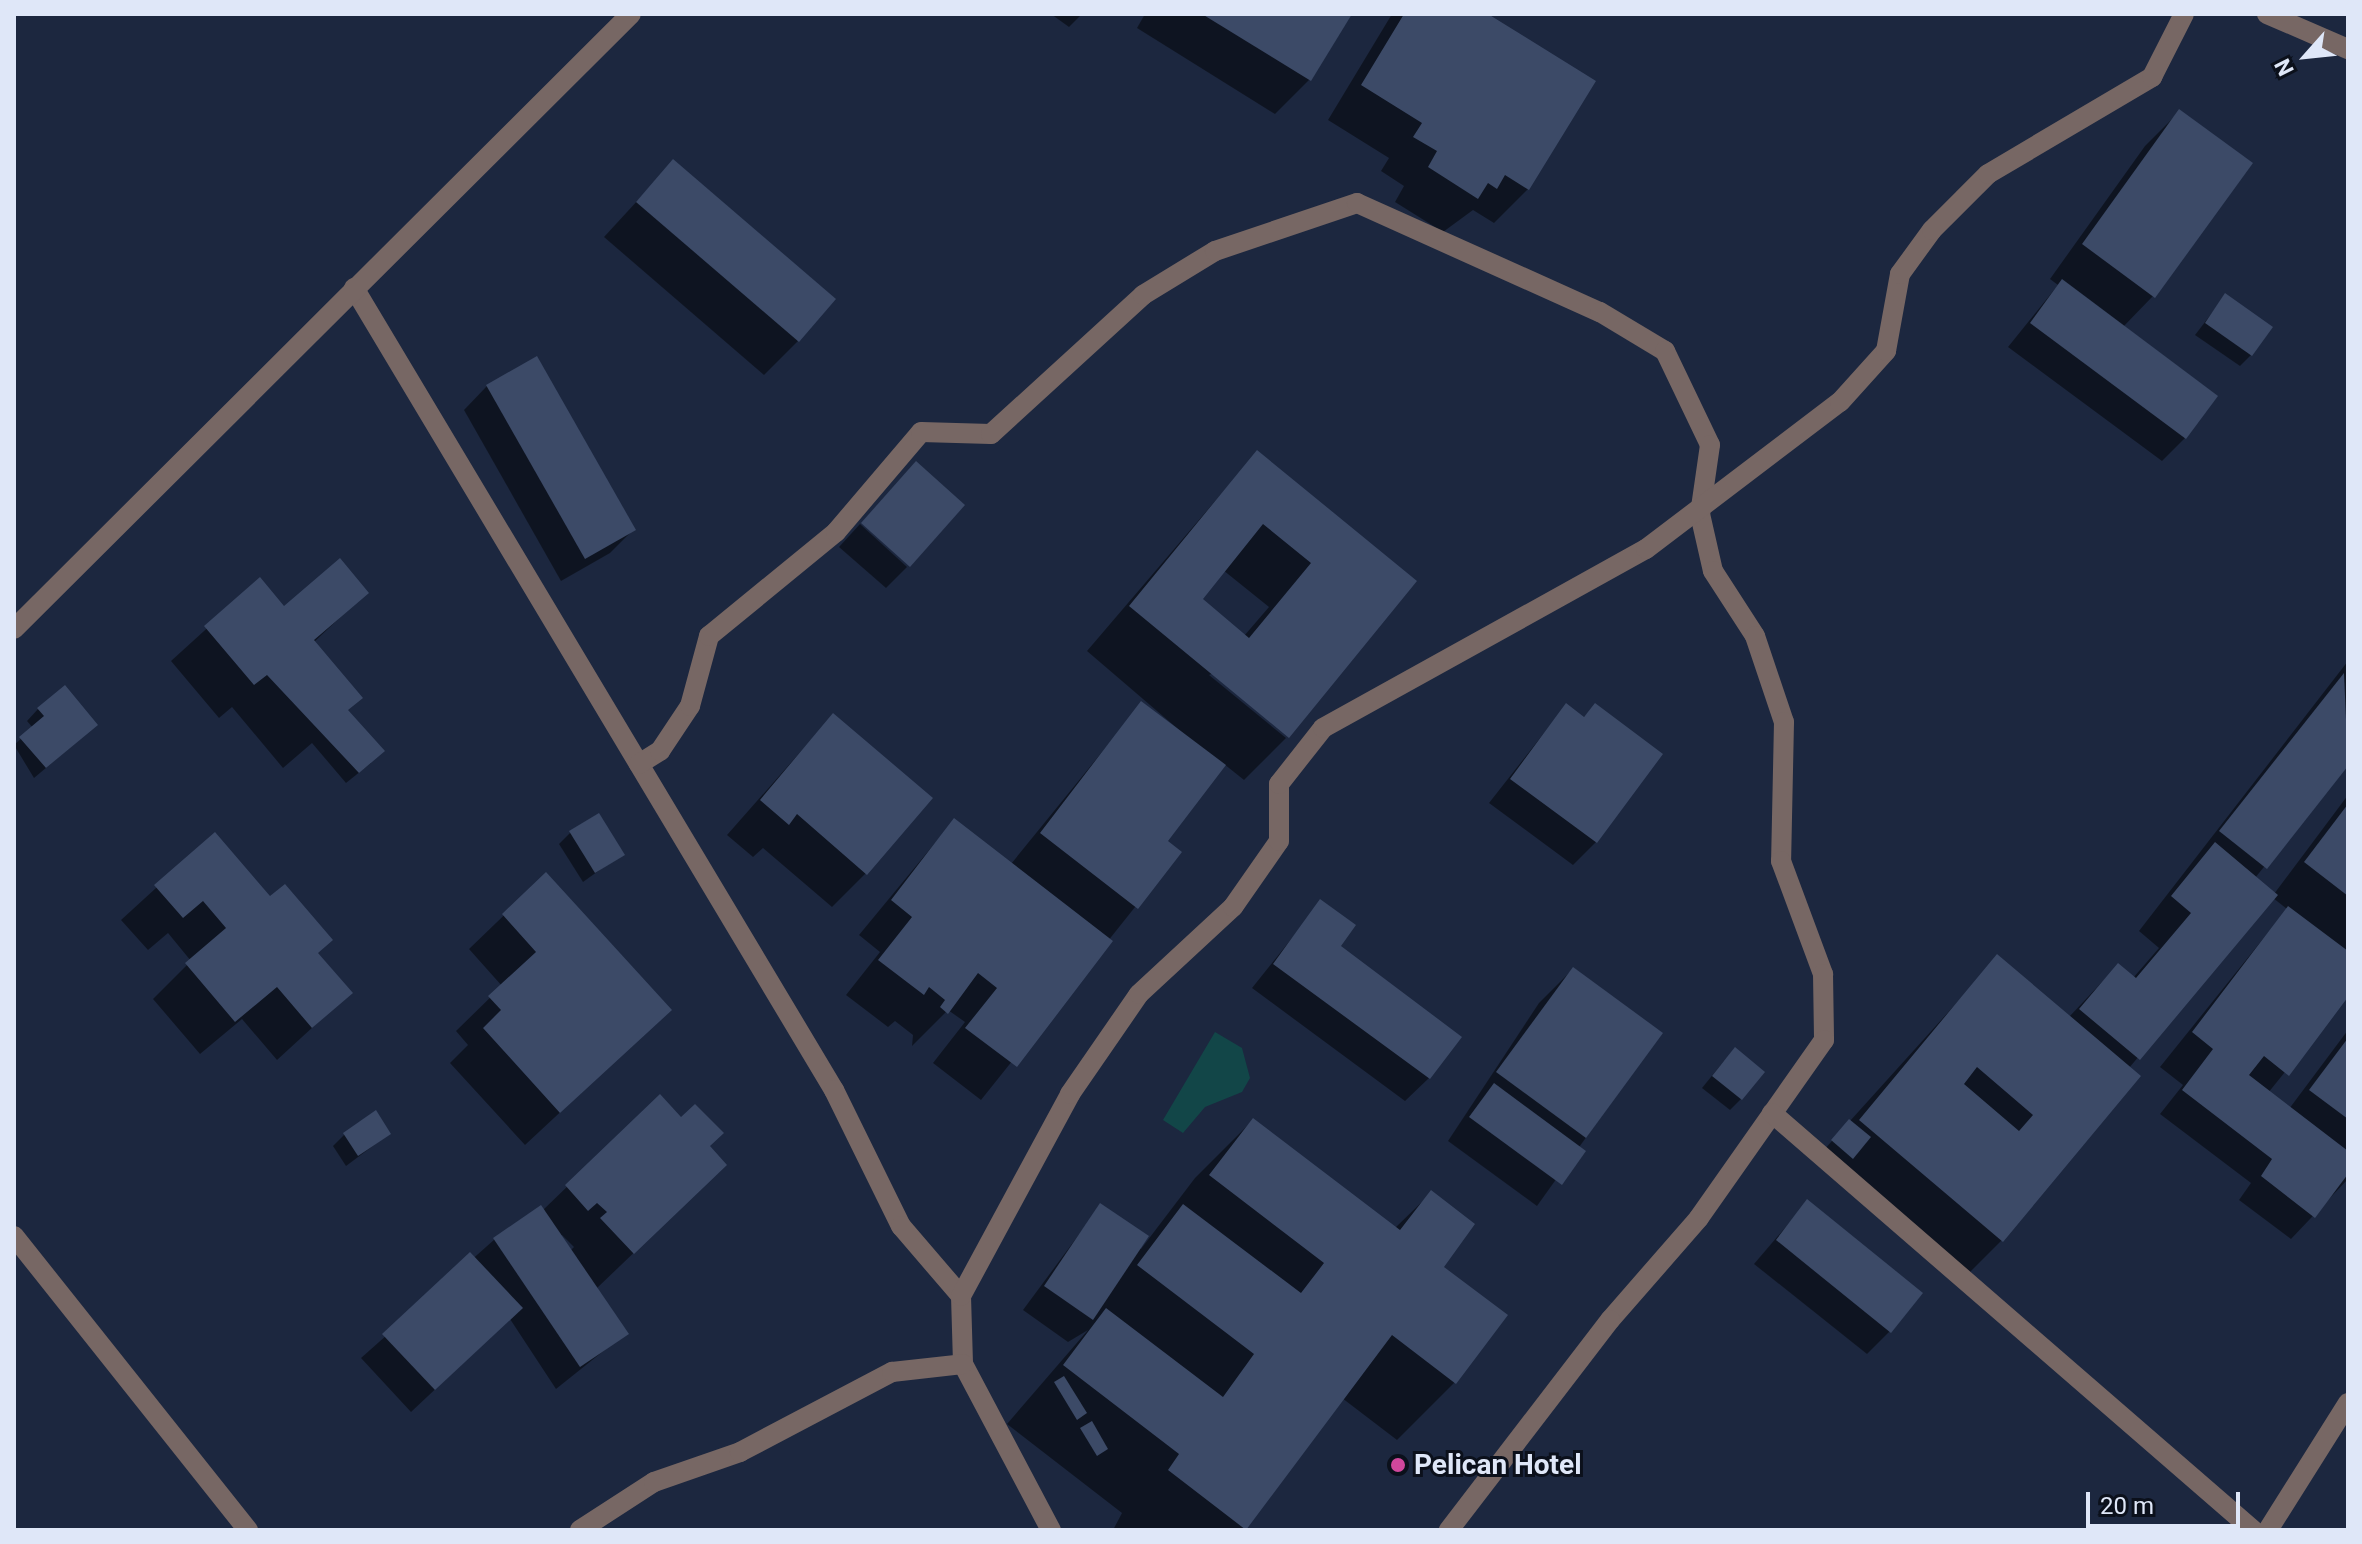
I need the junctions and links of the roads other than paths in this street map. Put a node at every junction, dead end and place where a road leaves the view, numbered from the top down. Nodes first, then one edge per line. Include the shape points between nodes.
1 (631, 14) edge
2 (2184, 14) edge
3 (2267, 14) edge
4 (2348, 49) edge
5 (354, 288) junction
6 (1700, 514) junction
7 (14, 629) edge
8 (639, 764) junction
9 (1772, 1113) junction
10 (14, 1236) edge
11 (961, 1296) junction
12 (963, 1364) junction
13 (2348, 1403) edge
14 (248, 1530) edge
15 (580, 1530) edge
16 (1051, 1530) edge
17 (1449, 1530) edge
18 (2253, 1530) edge
19 (2268, 1530) edge

1 - 5 street
2 - 6 street via 2152,77 1988,174 1932,230 1900,274 1886,351 1840,402
3 - 4 street
5 - 7 street
5 - 8 street
6 - 8 street via 1710,445 1665,351 1600,312 1357,203 1215,251 1143,295 991,434 921,432 836,532 709,636 690,706 660,751
6 - 9 street via 1713,571 1755,636 1784,722 1781,861 1823,974 1824,1040
6 - 11 street via 1323,728 1279,784 1279,841 1233,907 1139,994 1070,1094
8 - 11 street via 834,1090 901,1226
9 - 17 street via 1699,1218
9 - 18 street
10 - 14 street
11 - 12 street
12 - 15 street via 892,1372 740,1452 654,1482
12 - 16 street
13 - 19 street

